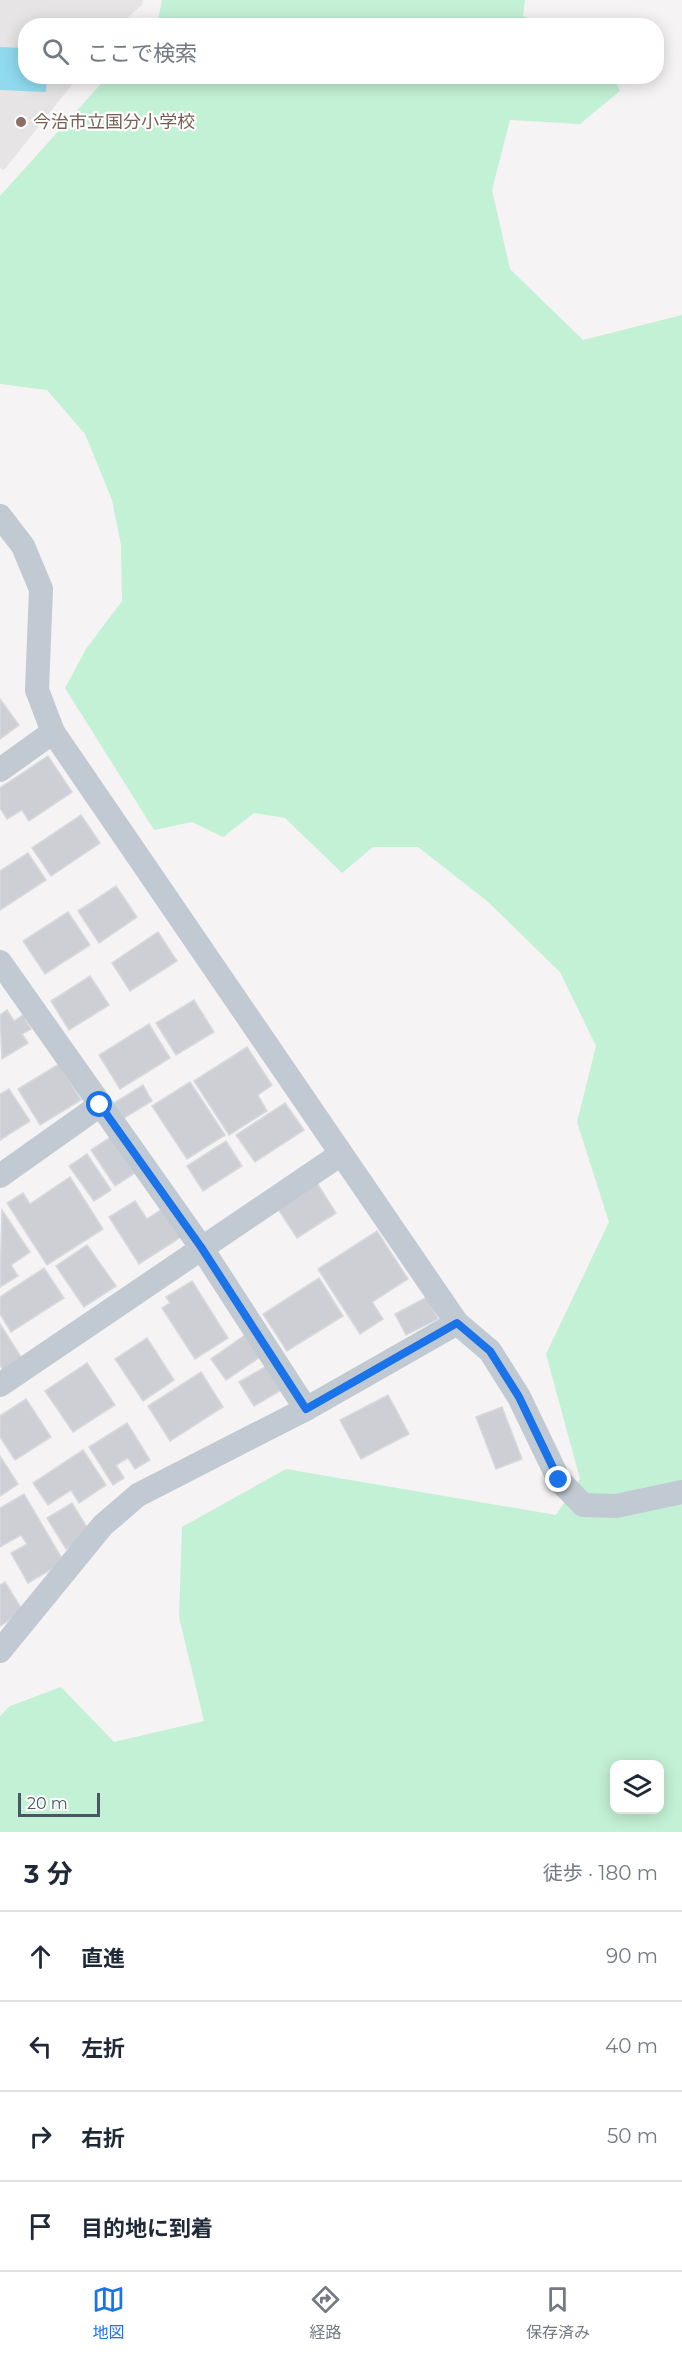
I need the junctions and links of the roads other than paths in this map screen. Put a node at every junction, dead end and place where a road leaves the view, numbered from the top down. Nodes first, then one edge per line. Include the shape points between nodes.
1 (0, 516) edge
2 (52, 732) junction
3 (0, 770) edge
4 (1, 965) edge
5 (100, 1105) junction
6 (341, 1154) junction
7 (0, 1176) edge
8 (201, 1247) junction
9 (457, 1323) junction
10 (0, 1385) edge
11 (306, 1409) junction
12 (682, 1492) edge
13 (0, 1651) edge

1 - 2 street via 23,546 41,589 37,690
2 - 3 street
2 - 6 street
4 - 5 street
5 - 7 street
5 - 8 street
6 - 8 street
6 - 9 street
8 - 10 street
8 - 11 street
9 - 11 street
9 - 12 street via 490,1351 519,1397 559,1480 583,1505 616,1506
11 - 13 street via 138,1495 103,1525

